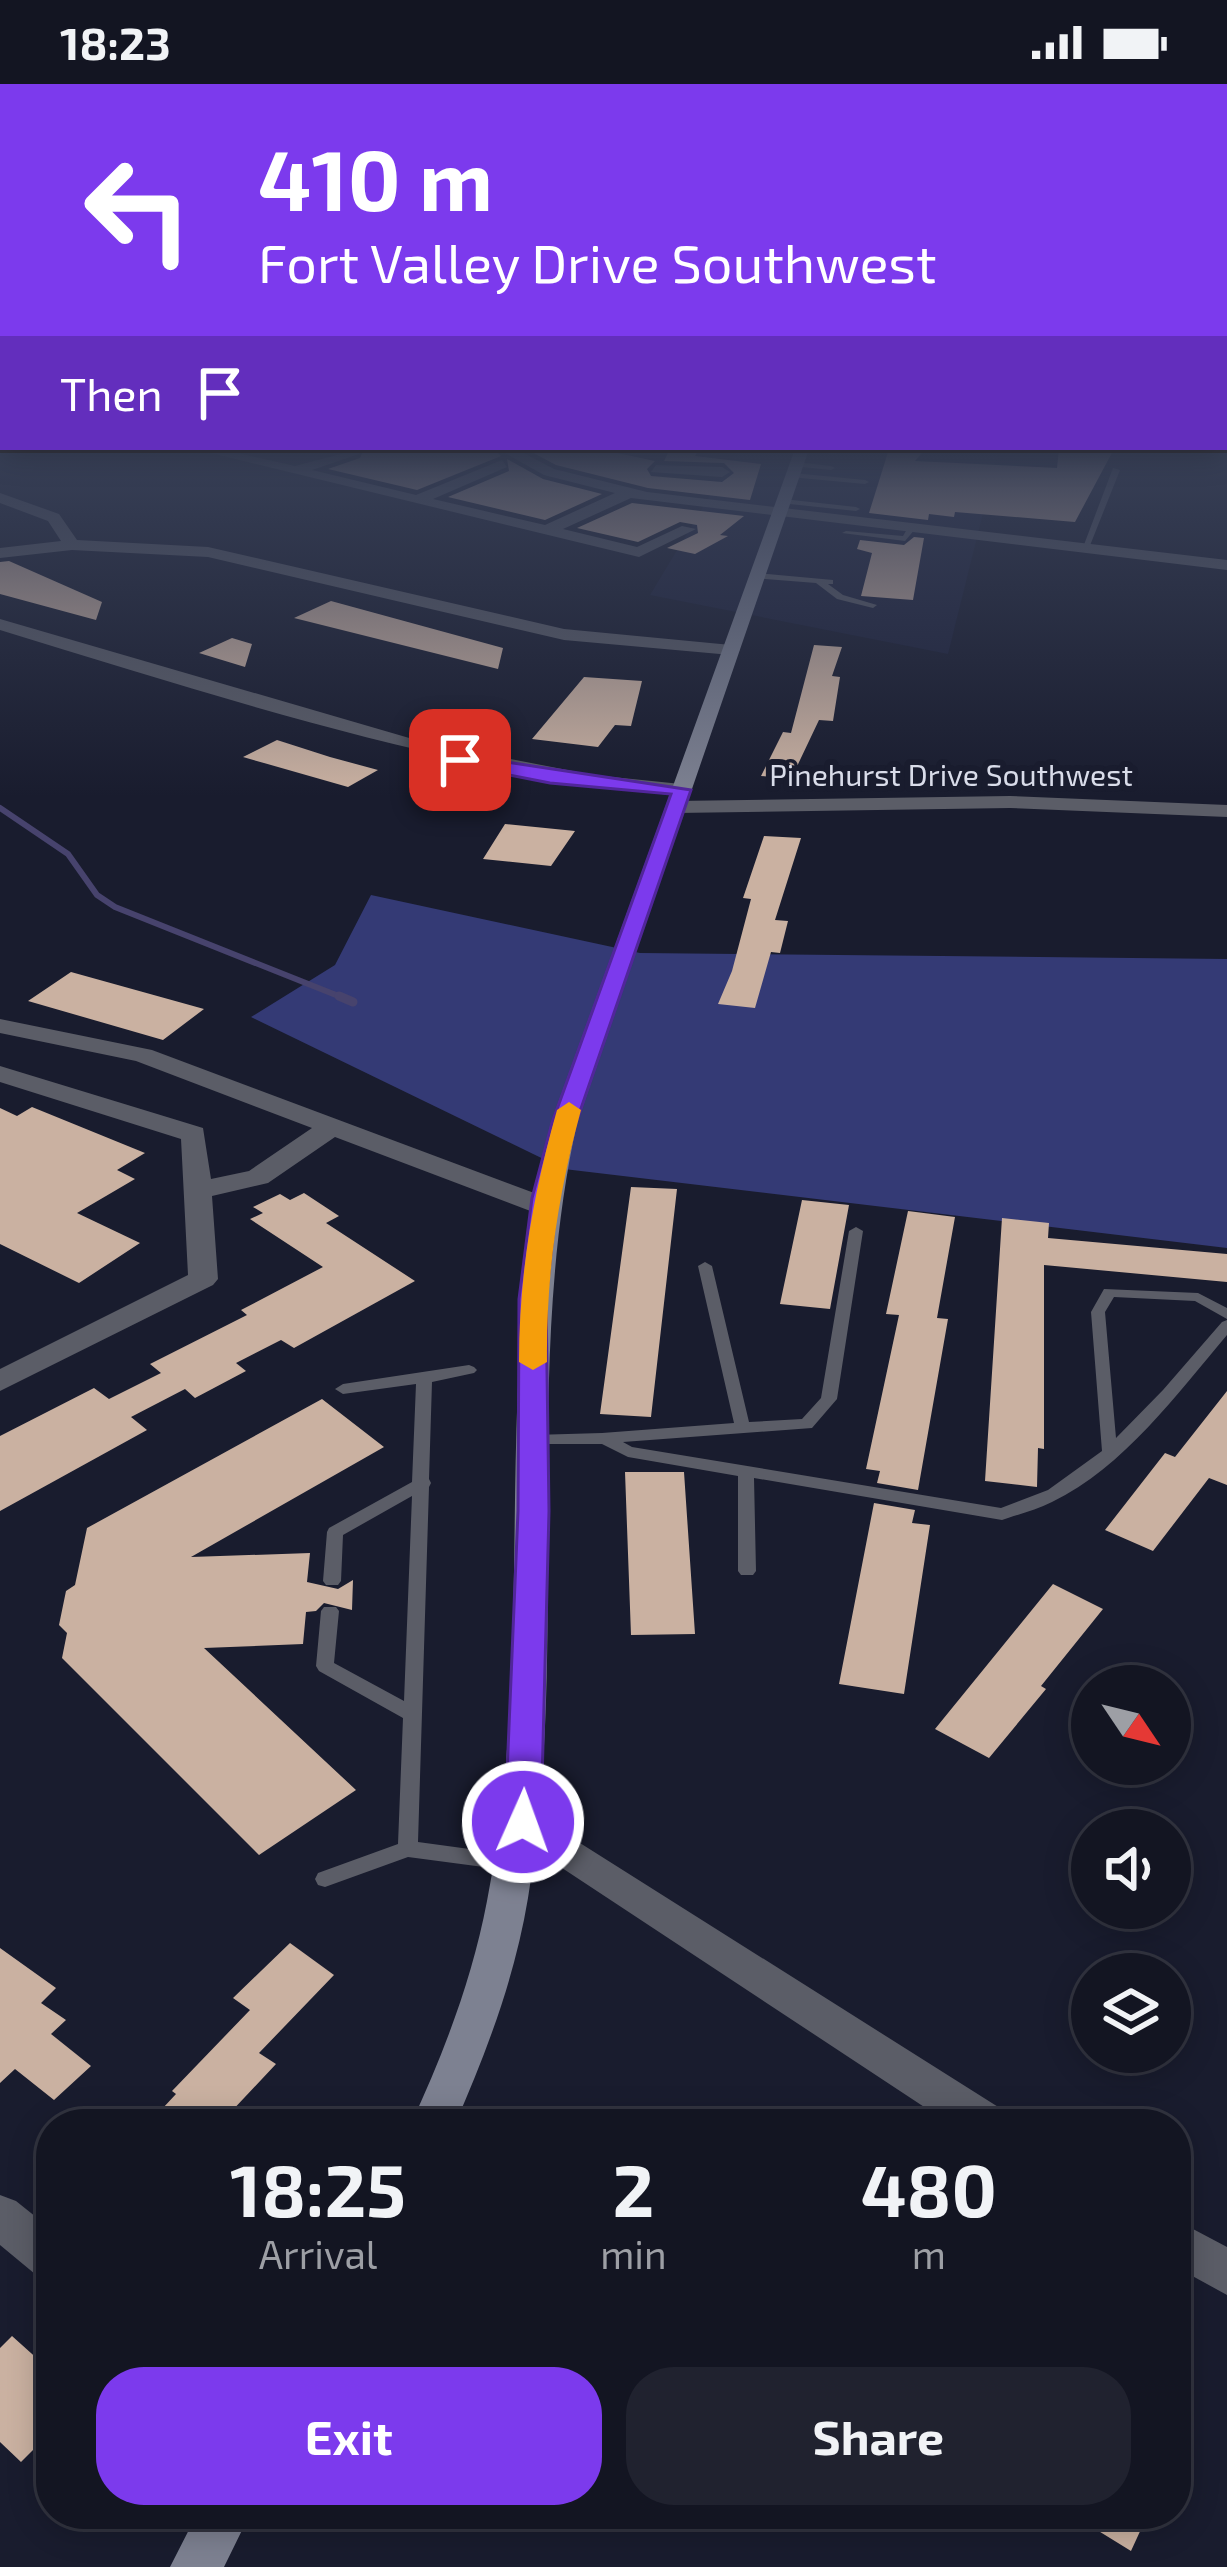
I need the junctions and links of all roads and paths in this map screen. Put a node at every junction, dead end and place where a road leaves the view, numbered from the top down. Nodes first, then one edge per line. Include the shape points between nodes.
1 (276, 565) edge
2 (761, 565) edge
3 (757, 576) junction
4 (873, 605) dead end
5 (0, 625) edge
6 (731, 650) junction
7 (679, 798) junction
8 (1227, 811) edge
9 (0, 1026) edge
10 (4, 1079) edge
11 (333, 1126) junction
12 (200, 1190) junction
13 (543, 1206) junction
14 (856, 1231) dead end
15 (705, 1265) dead end
16 (1227, 1314) edge
17 (1227, 1325) edge
18 (469, 1370) dead end
19 (424, 1378) junction
20 (0, 1381) edge
21 (343, 1389) dead end
22 (742, 1425) junction
23 (533, 1440) junction
24 (609, 1442) junction
25 (1109, 1450) junction
26 (746, 1472) junction
27 (423, 1483) junction
28 (747, 1571) dead end
29 (332, 1581) dead end
30 (329, 1611) dead end
31 (413, 1715) junction
32 (520, 1843) junction
33 (408, 1849) junction
34 (325, 1879) dead end
35 (439, 2109) edge
36 (962, 2109) edge
37 (0, 2216) edge
38 (36, 2246) edge
39 (1191, 2251) edge
40 (1227, 2273) edge
41 (217, 2529) edge
42 (196, 2567) edge

1 - 6 street via 542,631
2 - 3 main road
3 - 4 lane via 824,582 840,597
3 - 6 main road
5 - 7 street, Pinehurst Drive Southwest via 432,754
6 - 7 main road
7 - 8 street, Pinehurst Drive Southwest
7 - 13 main road via 564,1123
9 - 11 street via 143,1055
10 - 12 street via 194,1134
11 - 12 street via 258,1177
11 - 13 street
12 - 20 street via 203,1279
13 - 23 main road via 532,1299
14 - 22 lane via 829,1400 806,1424
15 - 22 lane
16 - 25 lane via 1198,1297 1109,1292 1098,1312
17 - 25 lane
18 - 19 lane
19 - 21 lane
19 - 27 lane
22 - 24 lane
23 - 24 lane
23 - 32 main road
24 - 26 lane
25 - 26 lane via 1053,1496 1002,1514
26 - 28 lane
27 - 29 lane via 335,1532
27 - 31 lane
30 - 31 lane via 326,1666
31 - 33 lane
32 - 33 lane
32 - 35 main road via 488,1984
32 - 36 street
33 - 34 lane
37 - 38 street
39 - 40 street
41 - 42 main road

